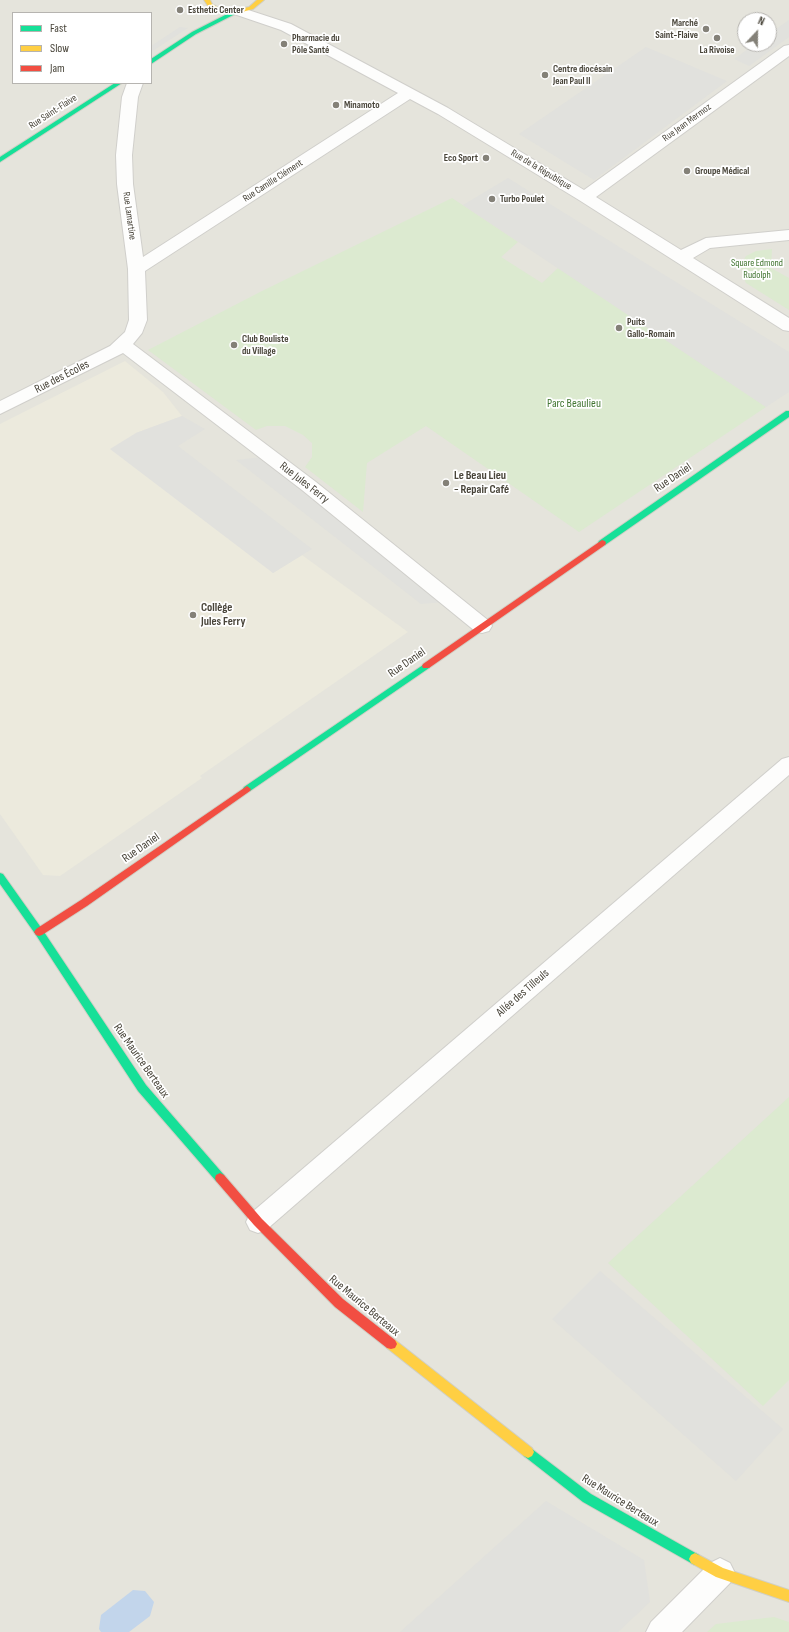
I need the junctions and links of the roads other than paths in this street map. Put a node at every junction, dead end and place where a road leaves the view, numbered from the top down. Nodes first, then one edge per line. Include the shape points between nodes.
1 (261, 0) edge
2 (210, 3) edge
3 (237, 12) junction
4 (286, 27) junction
5 (194, 33) junction
6 (789, 49) edge
7 (152, 61) edge
8 (117, 84) edge
9 (135, 84) edge
10 (409, 93) junction
11 (0, 160) edge
12 (585, 197) junction
13 (789, 235) edge
14 (680, 258) junction
15 (136, 269) junction
16 (789, 326) edge
17 (123, 345) junction
18 (0, 408) edge
19 (789, 413) edge
20 (482, 626) junction
21 (789, 764) edge
22 (0, 877) edge
23 (39, 932) junction
24 (258, 1222) junction
25 (720, 1573) junction
26 (789, 1596) edge
27 (661, 1632) edge

1 - 3 street via 256,6
1 - 4 street, Rue de la République
2 - 3 street via 222,11
2 - 5 street via 208,17
3 - 4 street, Rue de la République
3 - 5 street
4 - 10 street, Rue de la République
5 - 7 street
6 - 12 street, Rue Jean Mermoz
8 - 11 street, Rue Saint-Flaive
9 - 15 street, Rue Lamartine via 130,97 124,155 125,184
10 - 12 street, Rue de la République
10 - 15 street, Rue Camille Clément
12 - 14 street, Rue de la République
13 - 14 street via 706,243
14 - 16 street, Rue de la République
15 - 17 street, Rue Lamartine via 138,320 133,333
17 - 18 street, Rue des Écoles
17 - 20 street, Rue Jules Ferry via 308,486
19 - 20 street, Rue Daniel
20 - 23 street, Rue Daniel
21 - 24 lane, Allée des Tilleuls
22 - 23 street, Rue Maurice Berteaux
23 - 24 street, Rue Maurice Berteaux via 142,1088
24 - 25 street, Rue Maurice Berteaux via 339,1304 587,1498
25 - 26 street, Rue Maurice Berteaux
25 - 27 street

